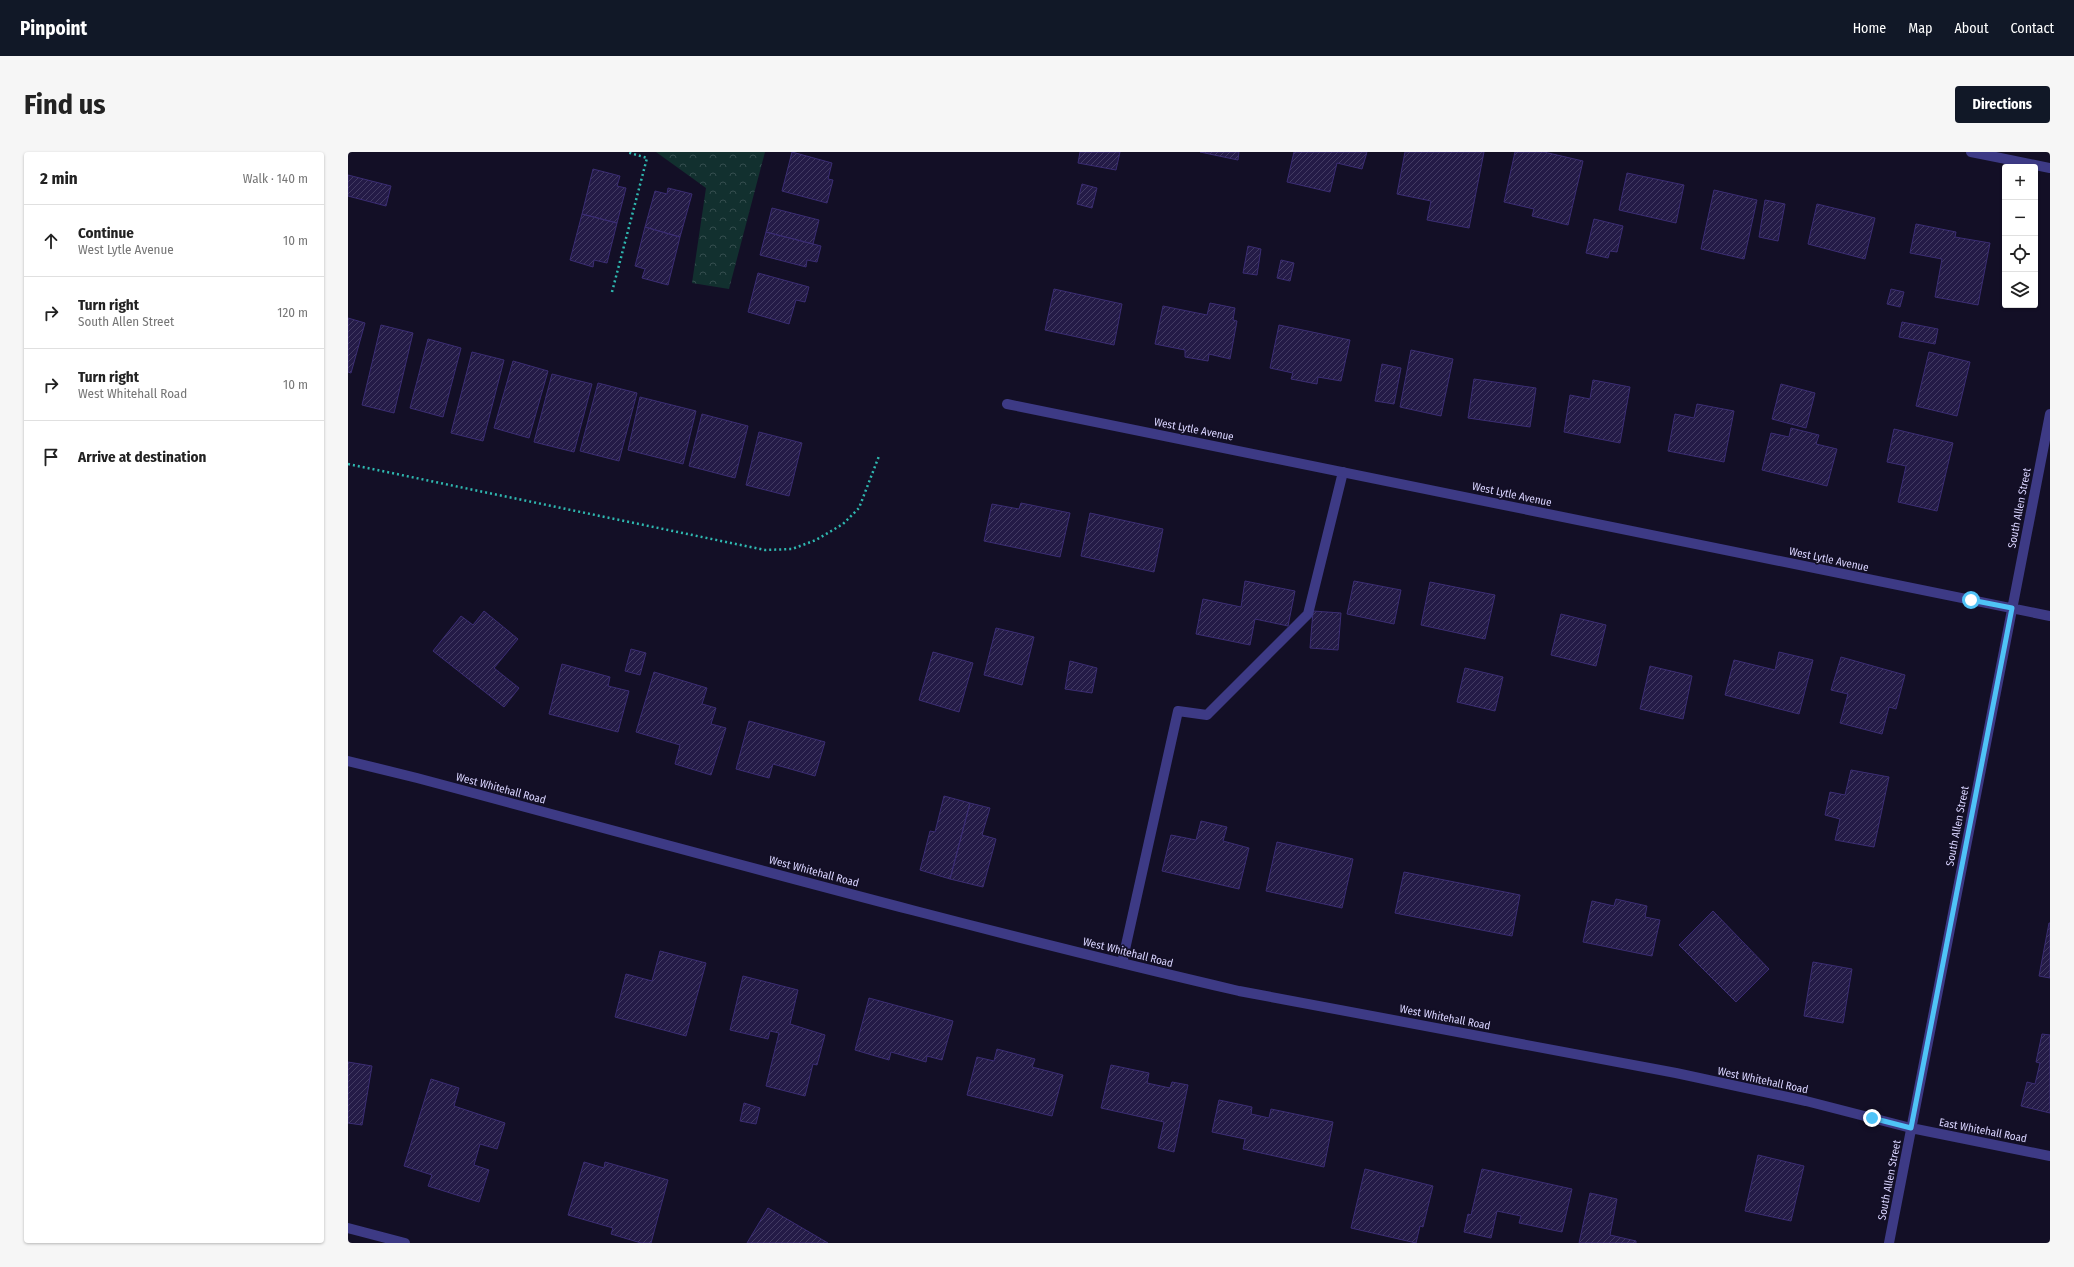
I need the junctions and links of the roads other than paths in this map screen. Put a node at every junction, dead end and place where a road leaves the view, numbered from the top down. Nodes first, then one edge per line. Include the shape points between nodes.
1 (1972, 152) edge
2 (2050, 168) edge
3 (1007, 404) dead end
4 (2050, 414) edge
5 (1343, 472) junction
6 (2012, 608) junction
7 (2050, 616) edge
8 (348, 761) edge
9 (1122, 964) junction
10 (1911, 1128) junction
11 (2050, 1156) edge
12 (348, 1228) edge
13 (405, 1243) edge
14 (1889, 1243) edge

1 - 2 street
3 - 5 street, West Lytle Avenue
4 - 6 street, South Allen Street
5 - 6 street, West Lytle Avenue
5 - 9 street via 1308,614 1207,715 1178,710
6 - 7 street, West Lytle Avenue
6 - 10 street, South Allen Street
8 - 9 street, West Whitehall Road
9 - 10 street, West Whitehall Road via 1239,991 1676,1073 1806,1101
10 - 11 street, East Whitehall Road
10 - 14 street, South Allen Street
12 - 13 street

